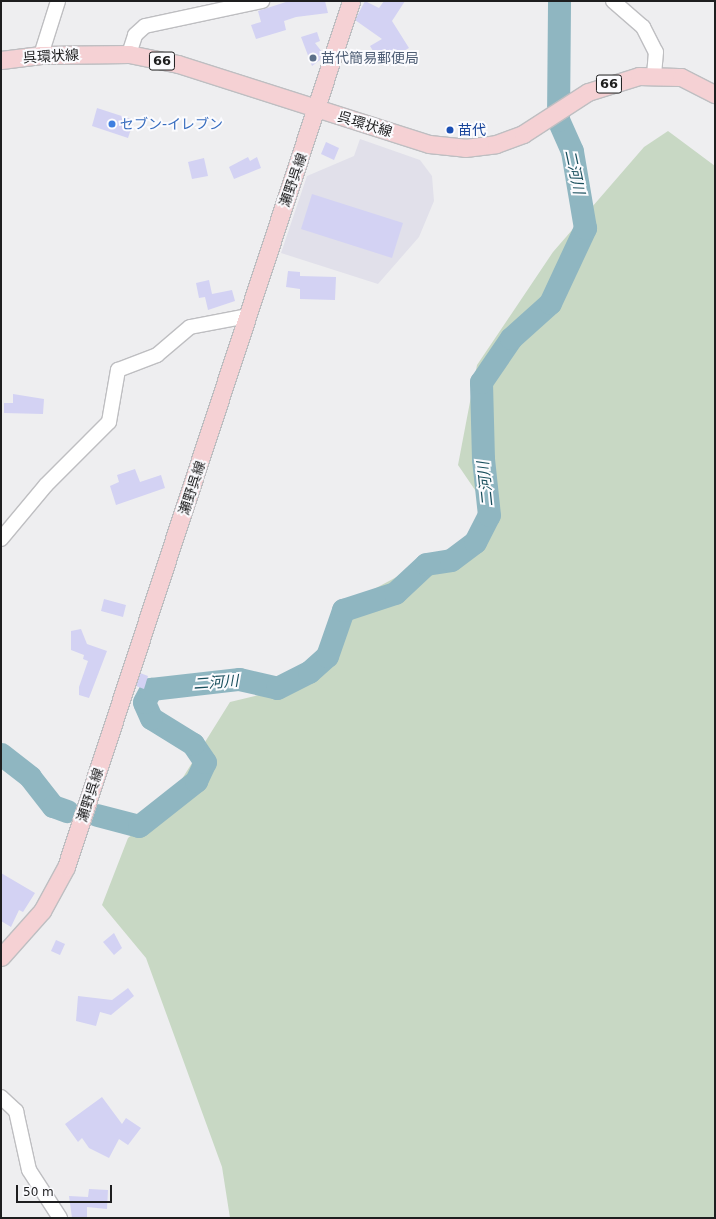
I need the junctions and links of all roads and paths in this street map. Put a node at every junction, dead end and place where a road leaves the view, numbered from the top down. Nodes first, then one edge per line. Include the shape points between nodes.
1 (58, 1) edge
2 (262, 1) edge
3 (351, 1) edge
4 (613, 1) edge
5 (41, 54) junction
6 (129, 54) junction
7 (1, 60) edge
8 (654, 75) junction
9 (715, 94) edge
10 (316, 109) junction
11 (247, 316) junction
12 (1, 539) edge
13 (1, 957) edge
14 (1, 1097) edge
15 (60, 1218) edge

1 - 5 street
2 - 6 street via 145,26 135,35
3 - 10 main road, 瀬野呉線
4 - 8 street via 643,27 656,52
5 - 6 main road, 呉環状線 / 66
5 - 7 main road, 呉環状線 / 66
6 - 10 main road, 呉環状線 / 66 via 178,64
8 - 9 main road, 呉環状線 / 66 via 681,77
8 - 10 main road, 呉環状線 / 66 via 610,83 567,104 523,134 496,144 465,148 429,144
10 - 11 main road, 瀬野呉線
11 - 12 street via 190,328 157,355 118,370 109,422 46,485
11 - 13 main road, 瀬野呉線 via 66,867 42,911
14 - 15 street via 16,1111 29,1170

